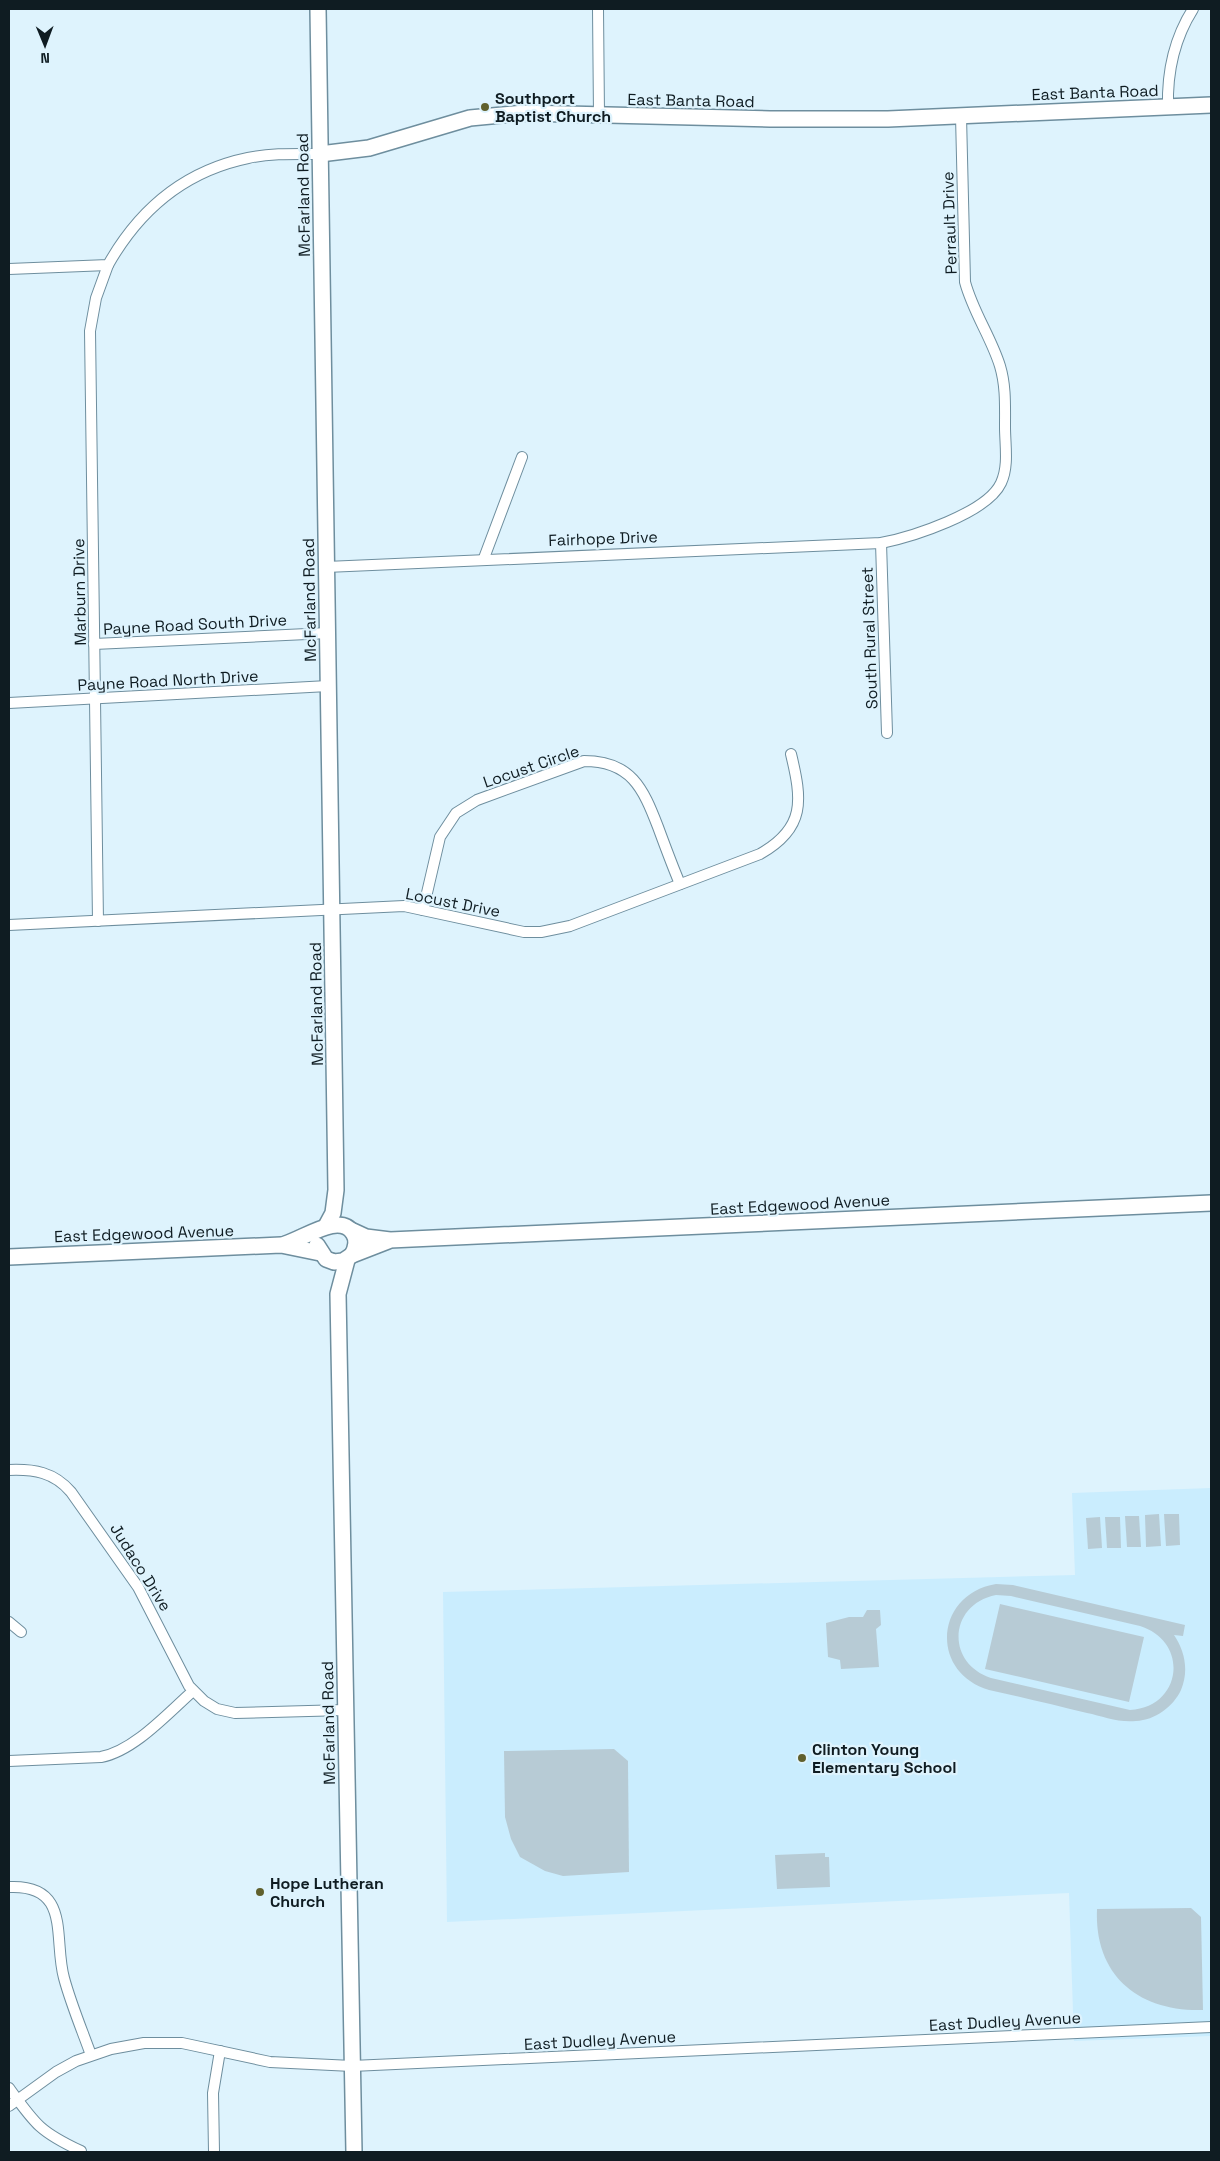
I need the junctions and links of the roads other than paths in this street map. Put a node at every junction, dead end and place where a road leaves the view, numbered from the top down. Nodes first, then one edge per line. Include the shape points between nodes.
1 (318, 9) edge
2 (598, 9) edge
3 (1193, 9) edge
4 (1211, 105) edge
5 (1168, 107) junction
6 (599, 115) junction
7 (961, 116) junction
8 (320, 154) junction
9 (108, 265) junction
10 (9, 269) edge
11 (522, 457) dead end
12 (881, 542) junction
13 (484, 558) junction
14 (326, 567) junction
15 (328, 633) junction
16 (94, 644) junction
17 (328, 686) junction
18 (95, 699) junction
19 (9, 703) edge
20 (888, 734) dead end
21 (791, 754) dead end
22 (680, 884) junction
23 (332, 910) junction
24 (423, 910) junction
25 (98, 921) junction
26 (9, 925) edge
27 (336, 1190) junction
28 (1211, 1202) edge
29 (324, 1228) junction
30 (351, 1229) junction
31 (390, 1240) junction
32 (281, 1245) junction
33 (323, 1256) junction
34 (9, 1257) edge
35 (350, 1257) junction
36 (338, 1294) junction
37 (9, 1470) edge
38 (9, 1622) edge
39 (21, 1632) dead end
40 (193, 1691) junction
41 (345, 1710) junction
42 (9, 1762) edge
43 (9, 1887) edge
44 (1211, 2027) edge
45 (220, 2051) junction
46 (91, 2055) junction
47 (352, 2066) junction
48 (9, 2088) edge
49 (13, 2103) edge
50 (81, 2151) dead end
51 (214, 2152) edge
52 (354, 2152) edge

1 - 8 street, McFarland Road
2 - 6 street
3 - 5 street via 1174,50 1168,79
4 - 5 street, East Banta Road
5 - 7 street, East Banta Road
6 - 7 street, East Banta Road via 778,119
6 - 8 street, East Banta Road via 524,113 482,116 369,148
7 - 12 street, Perrault Drive via 964,273 970,298 1003,377 1005,470 997,489 983,504 922,532
8 - 9 street, East Banta Road via 249,158 194,176 144,214
8 - 14 street, McFarland Road
9 - 10 street
9 - 16 street, Marburn Drive via 96,298 90,331
11 - 13 street
12 - 13 street, Fairhope Drive
12 - 20 street, South Rural Street
13 - 14 street, Fairhope Drive
14 - 15 street, McFarland Road
15 - 16 street, Payne Road South Drive
15 - 17 street, McFarland Road
16 - 18 street, Marburn Drive
17 - 18 street, Payne Road North Drive
17 - 23 street, McFarland Road
18 - 19 street, Payne Road North Drive
18 - 25 street, Marburn Drive
21 - 22 street, Locust Drive via 799,804 795,820 784,837 768,851
22 - 24 street, Locust Drive via 570,926 541,932 524,932
22 - 24 street, Locust Circle via 648,801 639,786 617,767 584,761 477,800 456,814 440,837
23 - 24 street, Locust Drive via 392,906
23 - 25 street, Locust Drive
23 - 27 street, McFarland Road
25 - 26 street, Locust Drive
27 - 29 street, McFarland Road via 333,1213
27 - 30 street, McFarland Road
28 - 31 street, East Edgewood Avenue
29 - 30 street, East Edgewood Avenue via 336,1223
29 - 32 street, East Edgewood Avenue
29 - 33 street via 317,1241
30 - 31 street, East Edgewood Avenue via 366,1237
30 - 35 street via 356,1241
31 - 35 street, East Edgewood Avenue
32 - 33 street, East Edgewood Avenue
32 - 34 street, East Edgewood Avenue
33 - 35 street, East Edgewood Avenue via 334,1262
33 - 36 street, McFarland Road
35 - 36 street, McFarland Road
36 - 41 street, McFarland Road
37 - 40 street, Judaco Drive via 46,1473 65,1485 99,1528 153,1612
38 - 39 street
40 - 41 street via 213,1707 235,1713
40 - 42 street via 131,1744 112,1754
41 - 47 street, McFarland Road
43 - 46 street via 35,1891 46,1898 56,1912 63,1976
44 - 47 street, East Dudley Avenue
45 - 46 street, East Dudley Avenue via 157,2042
45 - 47 street, East Dudley Avenue via 270,2062
45 - 51 street via 213,2093
46 - 49 street, East Dudley Avenue via 56,2072
47 - 52 street, McFarland Road
48 - 49 street
49 - 50 street via 44,2132

